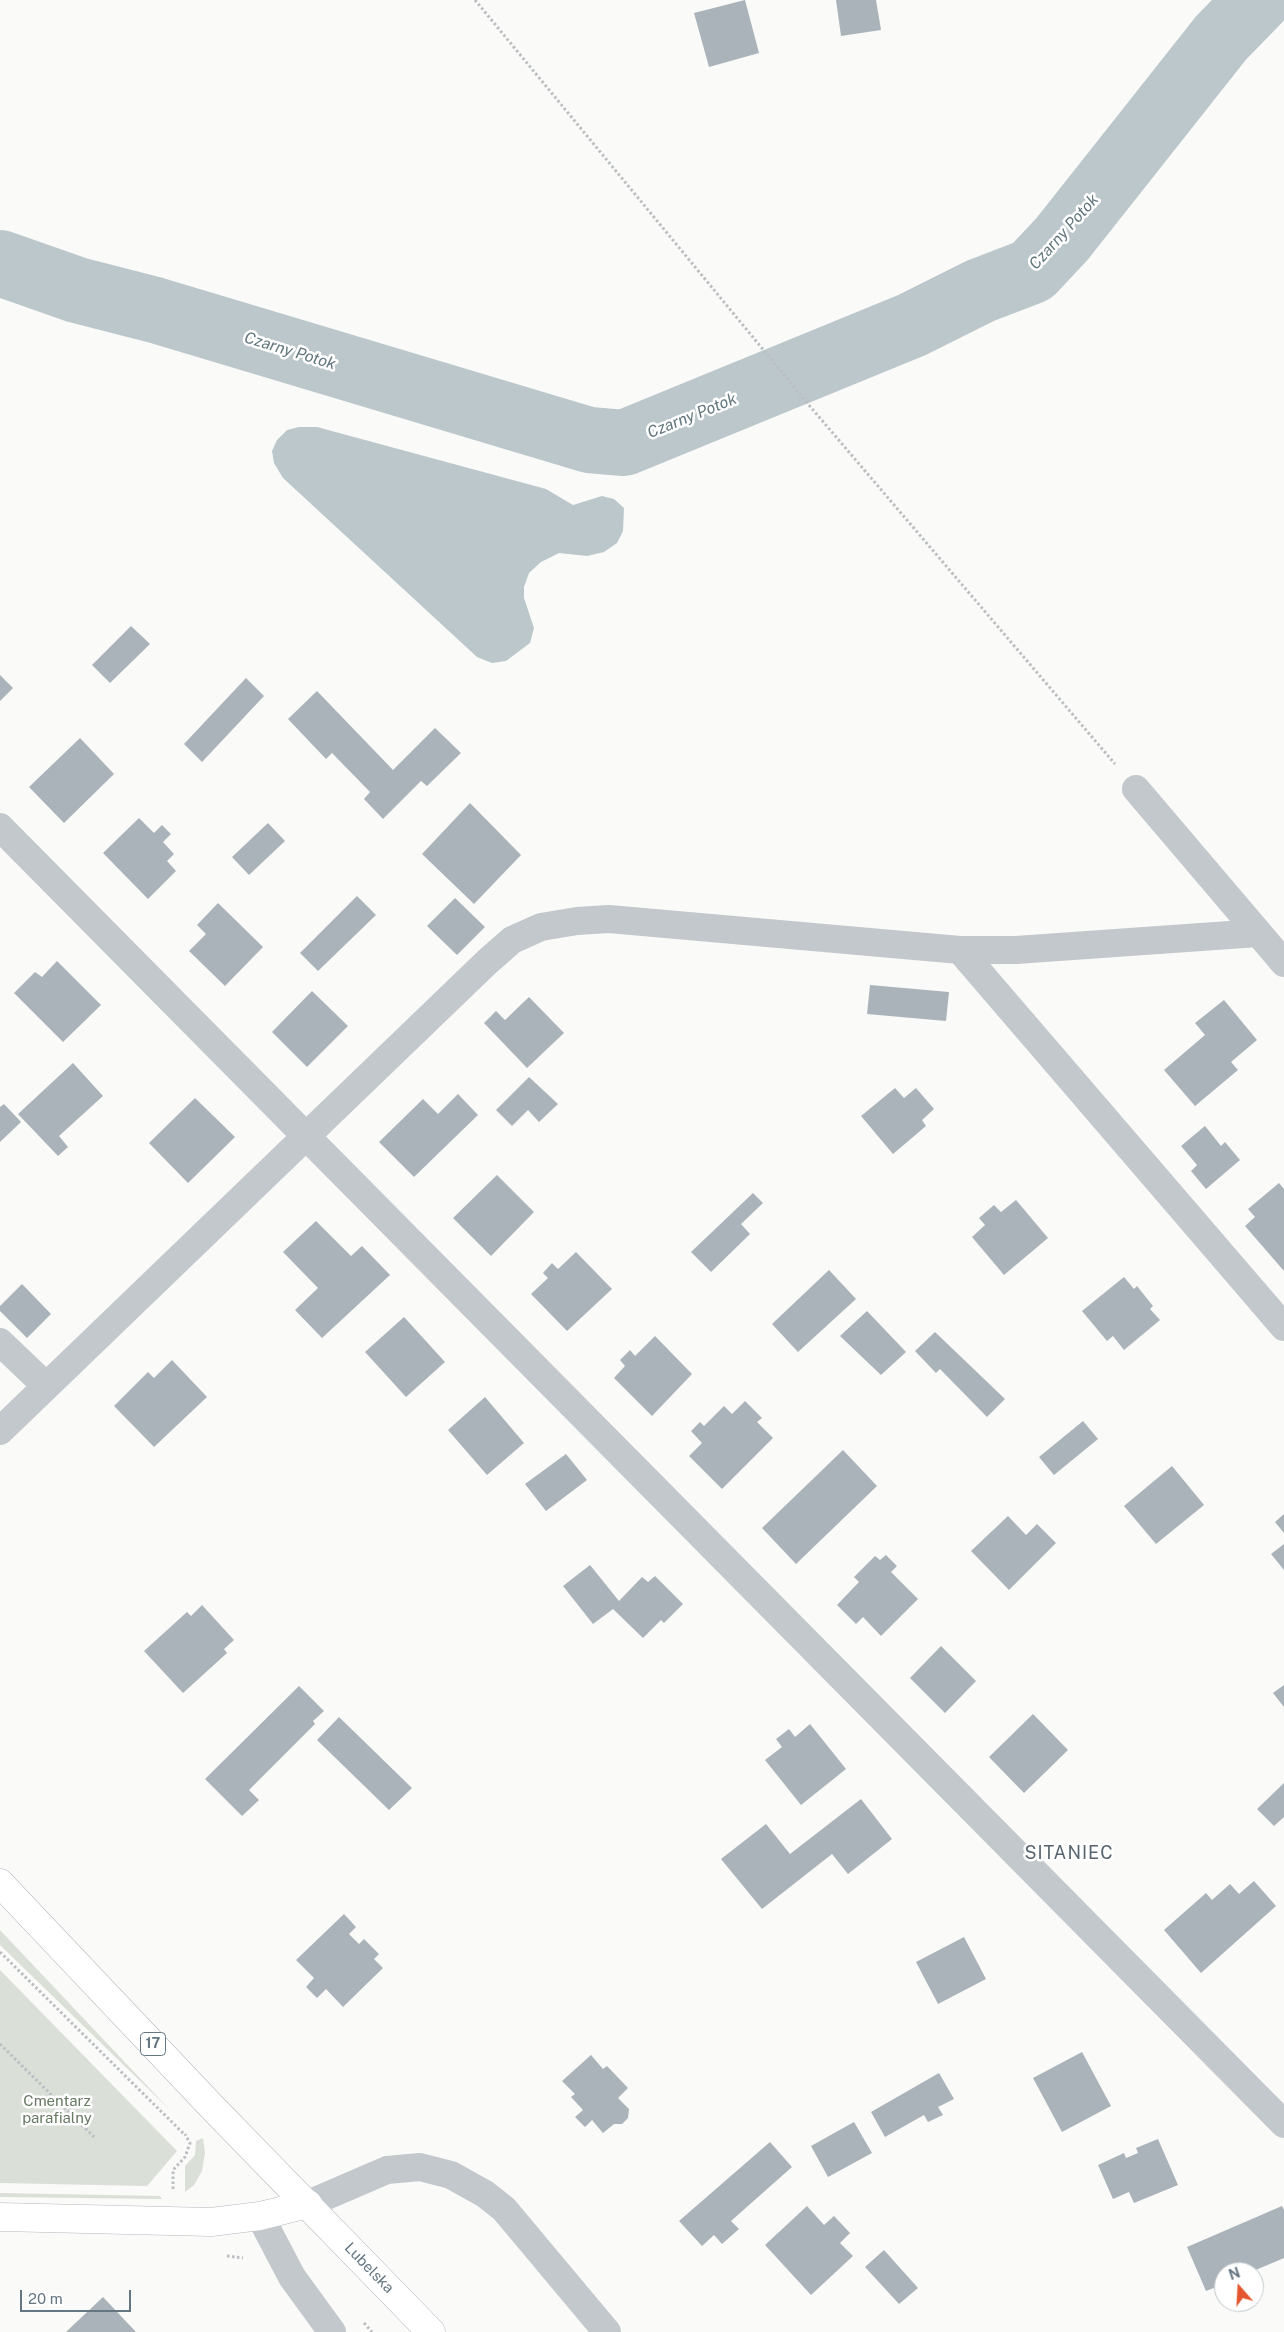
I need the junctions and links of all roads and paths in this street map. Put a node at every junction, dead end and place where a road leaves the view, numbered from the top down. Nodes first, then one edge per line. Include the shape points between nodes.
1 (475, 0) edge
2 (1136, 789) joint
3 (0, 827) edge
4 (1258, 933) junction
5 (960, 950) junction
6 (1284, 963) edge
7 (304, 1135) junction
8 (1284, 1327) edge
9 (0, 1342) edge
10 (46, 1386) junction
11 (0, 1431) edge
12 (0, 1882) edge
13 (0, 1952) edge
14 (0, 2044) edge
15 (1284, 2124) edge
16 (189, 2131) dead end
17 (185, 2135) junction
18 (94, 2137) dead end
19 (172, 2192) dead end
20 (308, 2204) junction
21 (260, 2216) junction
22 (0, 2217) edge
23 (332, 2332) edge
24 (431, 2332) edge
25 (607, 2332) edge

1 - 2 path via 808,404
2 - 4 street
3 - 7 street
4 - 5 street via 1016,950
4 - 6 street
5 - 7 street via 609,919 541,927 512,940 486,962
5 - 8 street
7 - 10 street
7 - 15 street
9 - 10 street
10 - 11 street
12 - 20 main road, 17
13 - 17 path
14 - 18 path
16 - 17 path
17 - 19 path via 190,2143 185,2157 173,2170
20 - 21 main road
20 - 24 main road, Lubelska / 17
20 - 25 street via 387,2170 420,2167 451,2175 504,2209
21 - 22 main road via 211,2222
21 - 23 street via 292,2277

